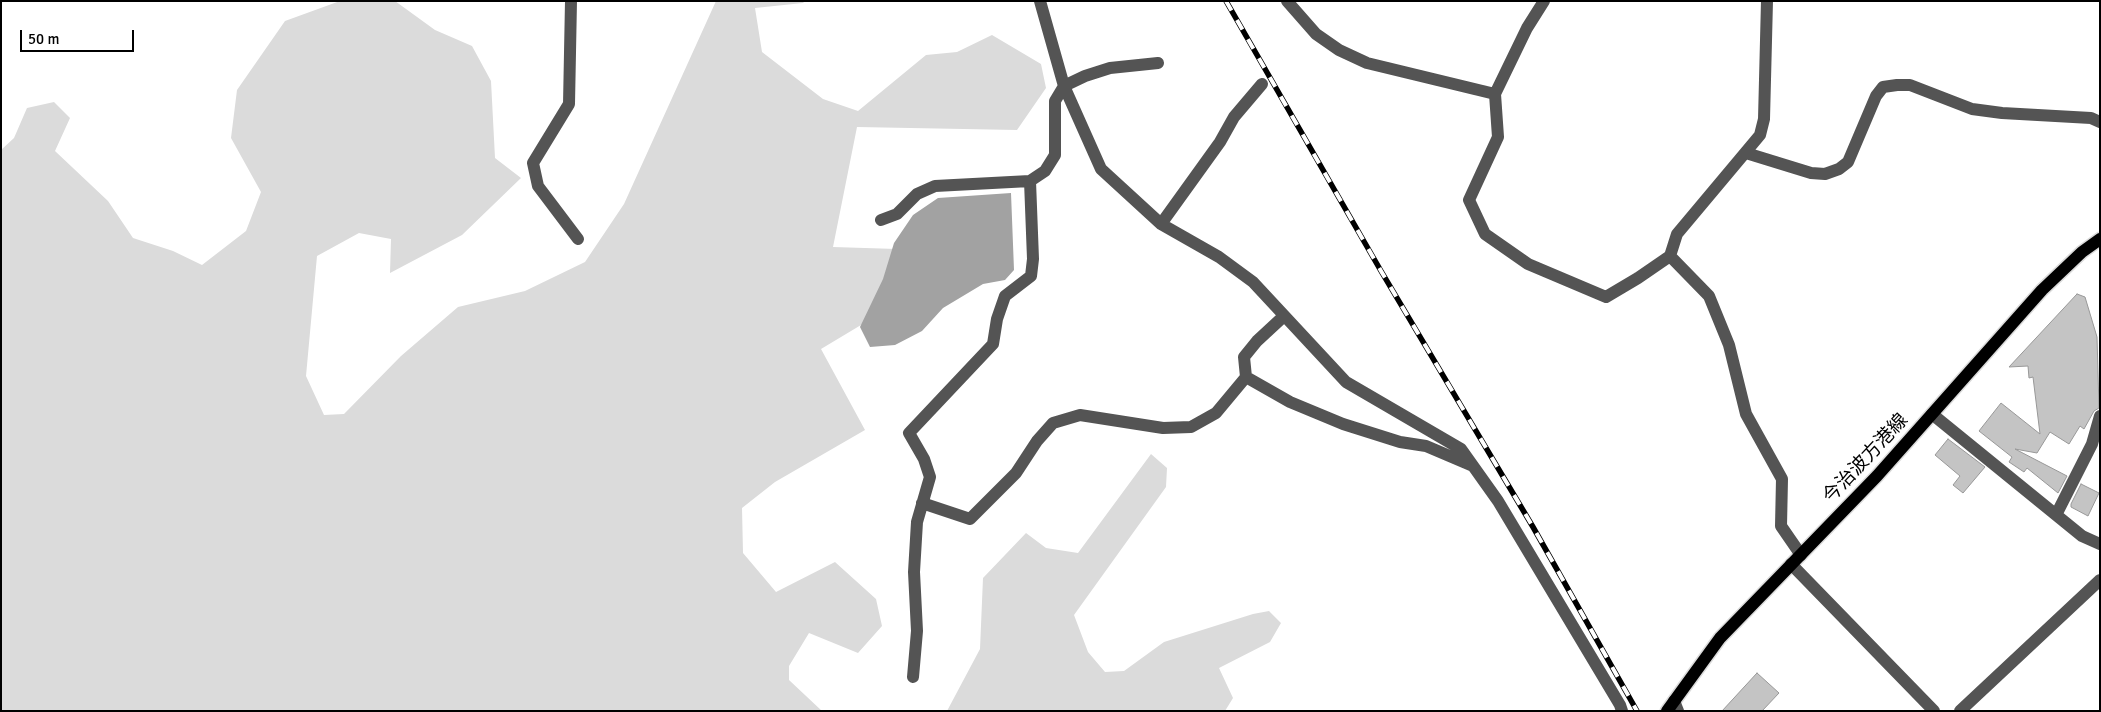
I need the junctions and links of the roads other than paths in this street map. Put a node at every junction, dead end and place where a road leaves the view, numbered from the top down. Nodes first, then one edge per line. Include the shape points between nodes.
1 (571, 1) edge
2 (1040, 1) edge
3 (1287, 1) edge
4 (1544, 1) edge
5 (1767, 1) edge
6 (1158, 63) dead end
7 (1262, 84) dead end
8 (1064, 86) junction
9 (1495, 94) junction
10 (2100, 122) edge
11 (1746, 153) junction
12 (1030, 181) junction
13 (881, 220) dead end
14 (1161, 224) junction
15 (578, 239) dead end
16 (2100, 239) edge
17 (1670, 256) junction
18 (1284, 316) junction
19 (1246, 377) junction
20 (1932, 414) junction
21 (2100, 416) edge
22 (1473, 466) junction
23 (922, 504) junction
24 (2056, 515) junction
25 (2100, 544) edge
26 (1801, 555) junction
27 (1791, 564) junction
28 (2100, 580) edge
29 (913, 677) dead end
30 (1673, 708) edge
31 (1622, 711) edge
32 (1934, 711) edge
33 (1960, 711) edge

1 - 15 street via 569,104 533,163 538,186
2 - 8 street
3 - 9 street via 1316,34 1339,50 1367,63
4 - 9 street
5 - 11 street via 1764,119 1760,135
6 - 8 street via 1110,68
7 - 14 street via 1234,117 1220,142
8 - 12 street via 1055,101 1055,155 1045,171
8 - 14 street via 1101,169
9 - 17 street via 1498,137 1469,200 1484,234 1528,264 1606,297
10 - 11 street via 2091,118 1972,109 1910,85 1896,85 1883,88 1876,96 1848,162 1839,169 1825,174 1811,173
11 - 17 street via 1677,234
12 - 13 street via 935,186 917,194 897,214
12 - 23 street via 1031,276 1006,296 997,319 993,344 909,433 930,477
14 - 18 street via 1219,257 1246,277
16 - 20 main road, 今治波方港線 via 2042,290
17 - 26 street via 1712,304 1728,345 1746,414 1782,479 1781,526
18 - 19 street via 1244,356
18 - 22 street via 1346,382 1461,449
19 - 22 street via 1290,402 1343,424 1400,442 1426,446
19 - 23 street via 1216,414 1191,427 1163,428 1080,415 1054,423 1037,441 1016,473 970,519
20 - 24 street
20 - 26 main road, 今治波方港線
21 - 24 street via 2092,444
22 - 31 street via 1498,500
23 - 29 street via 917,522 914,572 917,631
24 - 25 street via 2082,536
26 - 27 main road, 今治波方港線
27 - 30 main road, 今治波方港線 via 1720,638
27 - 32 street
28 - 33 street

